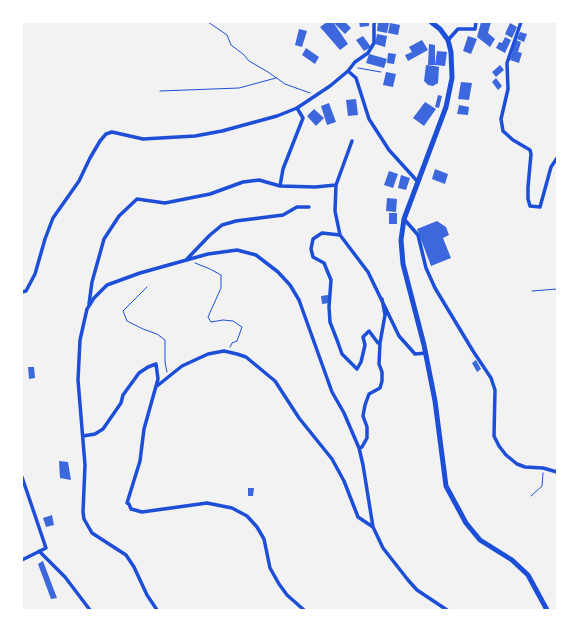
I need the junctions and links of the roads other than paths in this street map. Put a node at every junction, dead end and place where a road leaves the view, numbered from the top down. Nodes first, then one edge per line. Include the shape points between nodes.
1 (375, 22) edge
2 (431, 22) edge
3 (476, 22) edge
4 (521, 22) edge
5 (448, 40) junction
6 (348, 71) junction
7 (297, 108) junction
8 (352, 141) dead end
9 (557, 158) edge
10 (418, 182) junction
11 (336, 185) junction
12 (280, 186) junction
13 (310, 207) dead end
14 (404, 219) junction
15 (340, 235) junction
16 (186, 260) junction
17 (22, 292) edge
18 (382, 299) junction
19 (89, 306) junction
20 (380, 344) junction
21 (426, 353) junction
22 (156, 387) junction
23 (82, 436) junction
24 (359, 448) junction
25 (557, 472) edge
26 (22, 477) edge
27 (373, 527) junction
28 (39, 551) junction
29 (22, 560) edge
30 (90, 610) edge
31 (157, 610) edge
32 (304, 610) edge
33 (447, 610) edge
34 (547, 610) edge

1 - 6 street via 374,43 368,53
2 - 5 main road
3 - 5 street via 475,28 458,29
4 - 9 street via 507,63 508,89 501,119 503,131 530,150 530,206 540,207
5 - 10 main road via 452,78 446,107
6 - 7 street
6 - 10 street via 356,78 369,119 389,150
7 - 12 street via 303,118 283,169
7 - 17 street via 277,116 195,136 143,139 112,132 106,134 97,146 80,181 53,218 34,274 26,291
8 - 11 street
10 - 14 main road
11 - 12 street
11 - 15 street via 334,211
12 - 19 street via 259,180 165,203 137,199 119,216 104,239 92,282
13 - 16 street via 297,207 282,215 236,220 222,225
14 - 21 main road via 401,240 403,264
14 - 25 street via 418,235 426,268 435,288 491,378 495,390 494,436 499,446 506,456 517,464
15 - 18 street via 368,272
15 - 20 street via 322,233 313,239 311,249 313,257 324,263 331,280 329,307 332,328 342,354 357,369 365,345 363,337 369,331
16 - 19 street via 107,285
16 - 24 street via 237,250 256,255 282,276 299,300 332,392
18 - 20 street via 385,315
18 - 21 street via 399,336 415,354
19 - 23 street via 80,340 78,380
20 - 24 street via 379,364 382,381 380,388 369,394 365,405 363,416 367,426 367,438
21 - 34 main road via 446,486 466,523 480,540 512,560 528,575
22 - 23 street via 156,364 138,373 104,429 95,434
22 - 27 street via 182,366 208,354 227,351 246,357 275,381 299,418 332,459 358,517
22 - 32 street via 144,429 140,461 127,503 131,509 142,512 207,504 232,508 246,516 257,526 264,539 270,568 279,584
23 - 31 street via 85,465 84,519 92,533 126,554
24 - 27 street
26 - 28 street via 46,548
27 - 33 street via 383,548 408,580 417,590
28 - 29 street
28 - 30 street via 65,577

